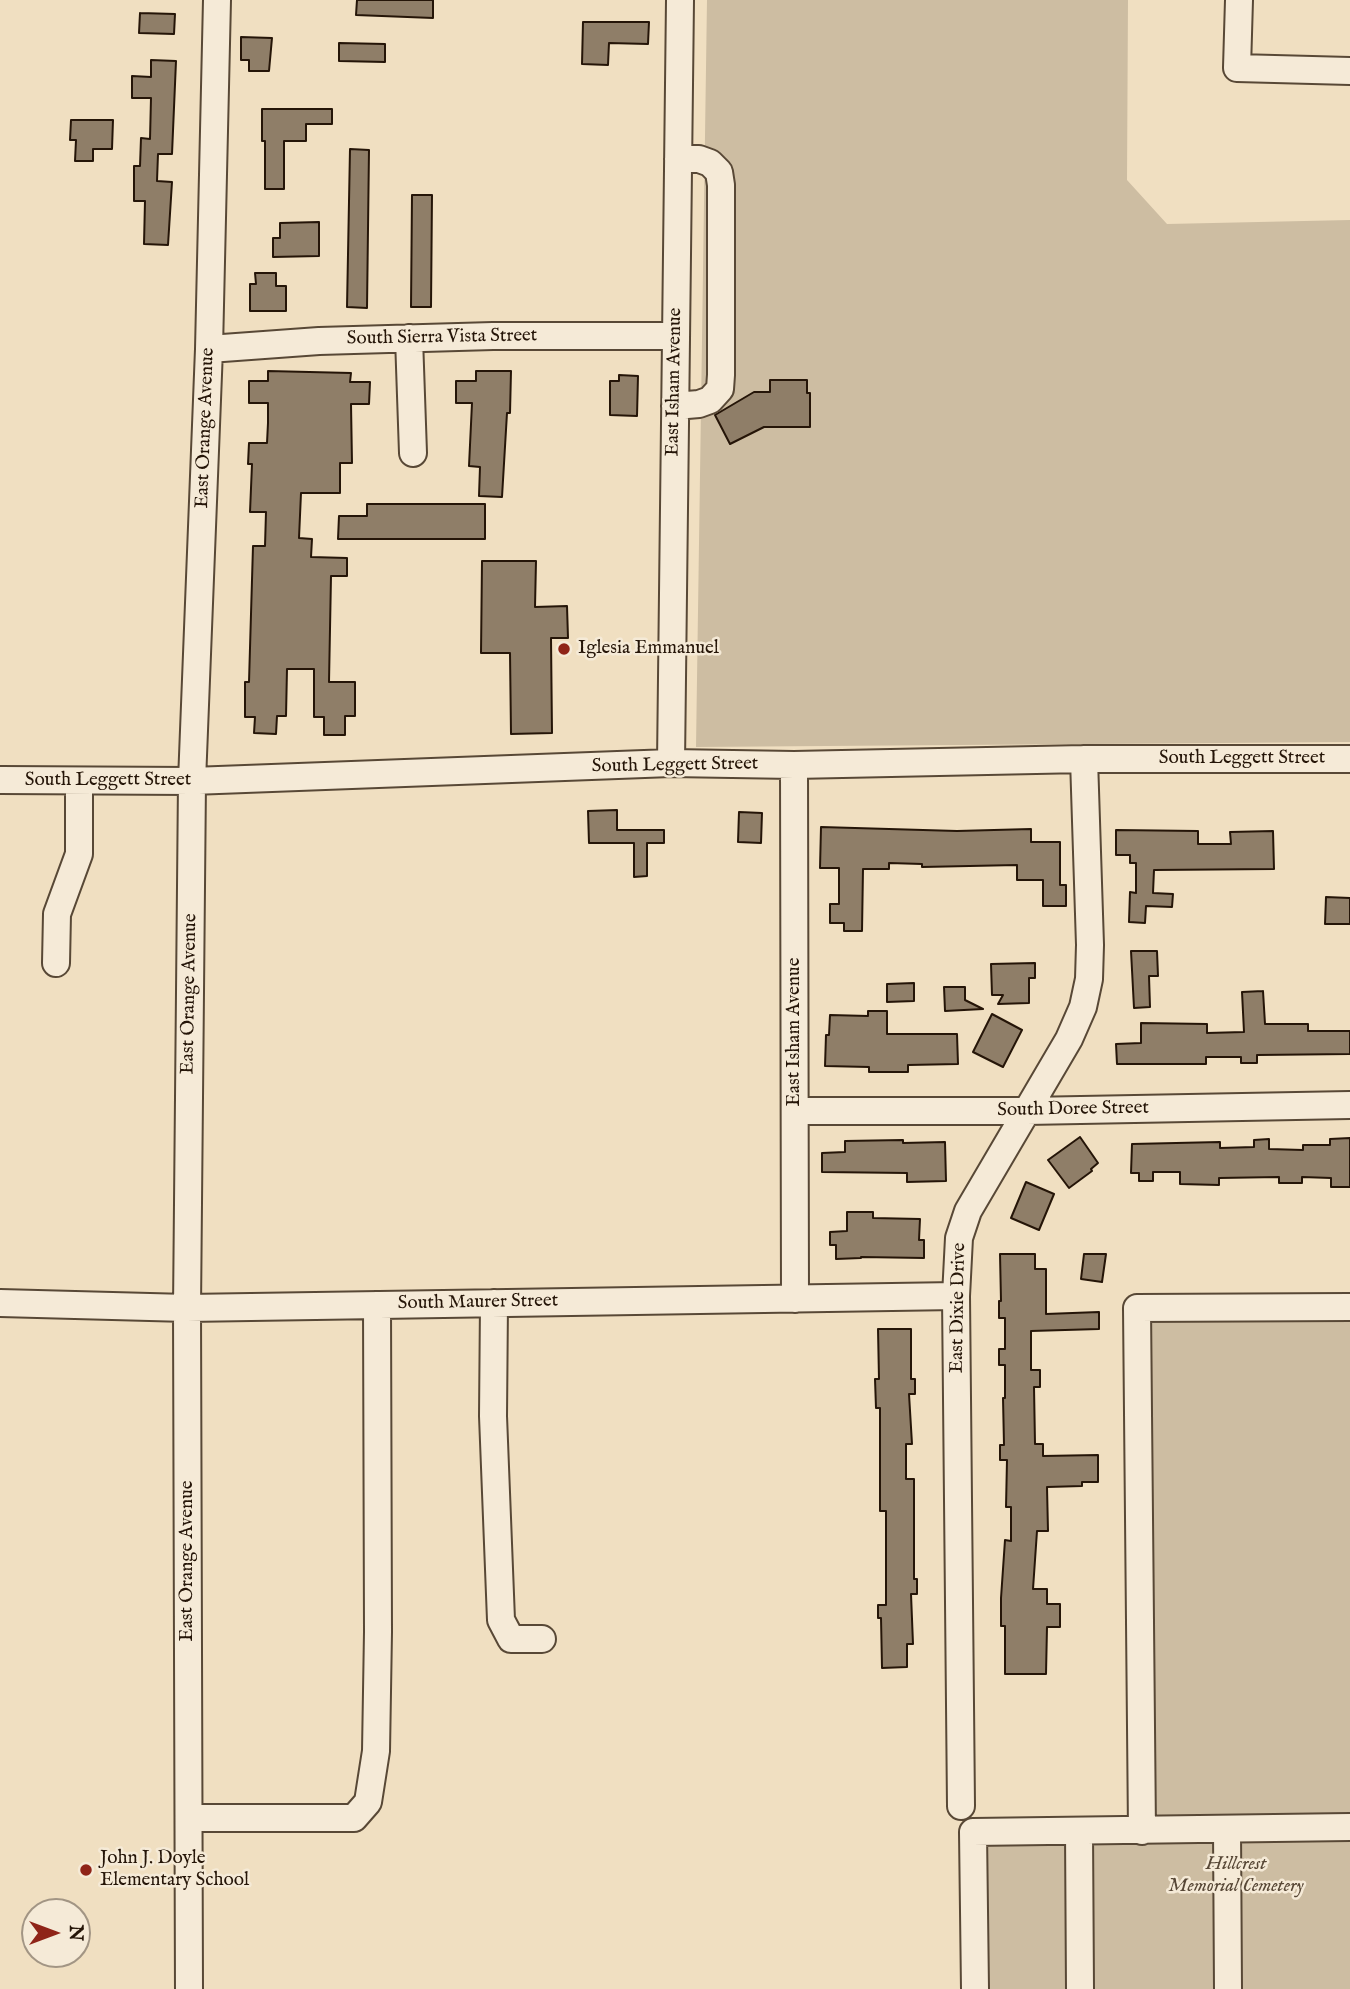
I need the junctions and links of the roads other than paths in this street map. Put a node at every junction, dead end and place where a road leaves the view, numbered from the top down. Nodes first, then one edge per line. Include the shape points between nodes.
1 (217, 0) edge
2 (680, 0) edge
3 (1239, 0) edge
4 (1350, 71) edge
5 (678, 159) junction
6 (676, 336) junction
7 (409, 338) junction
8 (209, 349) junction
9 (675, 406) junction
10 (413, 453) dead end
11 (1084, 759) junction
12 (1350, 759) edge
13 (671, 764) junction
14 (794, 765) junction
15 (0, 780) edge
16 (192, 781) junction
17 (79, 782) junction
18 (56, 963) dead end
19 (1350, 1105) edge
20 (795, 1111) junction
21 (1027, 1111) junction
22 (956, 1296) junction
23 (795, 1299) junction
24 (0, 1303) edge
25 (494, 1303) junction
26 (377, 1305) junction
27 (1350, 1307) edge
28 (187, 1308) junction
29 (542, 1639) dead end
30 (961, 1806) dead end
31 (189, 1818) junction
32 (1350, 1827) edge
33 (1227, 1829) junction
34 (1079, 1831) junction
35 (1142, 1831) junction
36 (190, 1989) edge
37 (975, 1989) edge
38 (1080, 1989) edge
39 (1228, 1989) edge

1 - 8 street, East Orange Avenue
2 - 5 street, East Isham Avenue
3 - 4 street via 1237,68
5 - 6 street, East Isham Avenue
5 - 9 street via 699,159 719,172 720,388 710,400
6 - 7 street, South Sierra Vista Street
6 - 9 street, East Isham Avenue
7 - 8 street, South Sierra Vista Street
7 - 10 street
8 - 16 street, East Orange Avenue
9 - 13 street, East Isham Avenue
11 - 12 street, South Leggett Street
11 - 14 street, South Leggett Street
11 - 21 street, East Dixie Drive via 1089,979 1069,1039
13 - 14 street, South Leggett Street
13 - 16 street, South Leggett Street
14 - 20 street, East Isham Avenue
15 - 17 street, South Leggett Street
16 - 17 street, South Leggett Street
16 - 28 street, East Orange Avenue
17 - 18 street via 79,854 57,914
19 - 21 street, South Doree Street
20 - 21 street, South Doree Street
20 - 23 street, East Isham Avenue
21 - 22 street, East Dixie Drive via 968,1211 959,1238
22 - 23 street, South Maurer Street
22 - 30 street, East Dixie Drive
23 - 25 street, South Maurer Street
24 - 28 street, South Maurer Street
25 - 26 street, South Maurer Street
25 - 29 street via 501,1620 511,1639
26 - 28 street, South Maurer Street
26 - 31 street via 376,1751 368,1802 354,1818
27 - 35 street via 1137,1308
28 - 31 street, East Orange Avenue
31 - 36 street, East Orange Avenue
32 - 33 street
33 - 35 street
33 - 39 street
34 - 35 street
34 - 37 street via 973,1832
34 - 38 street

